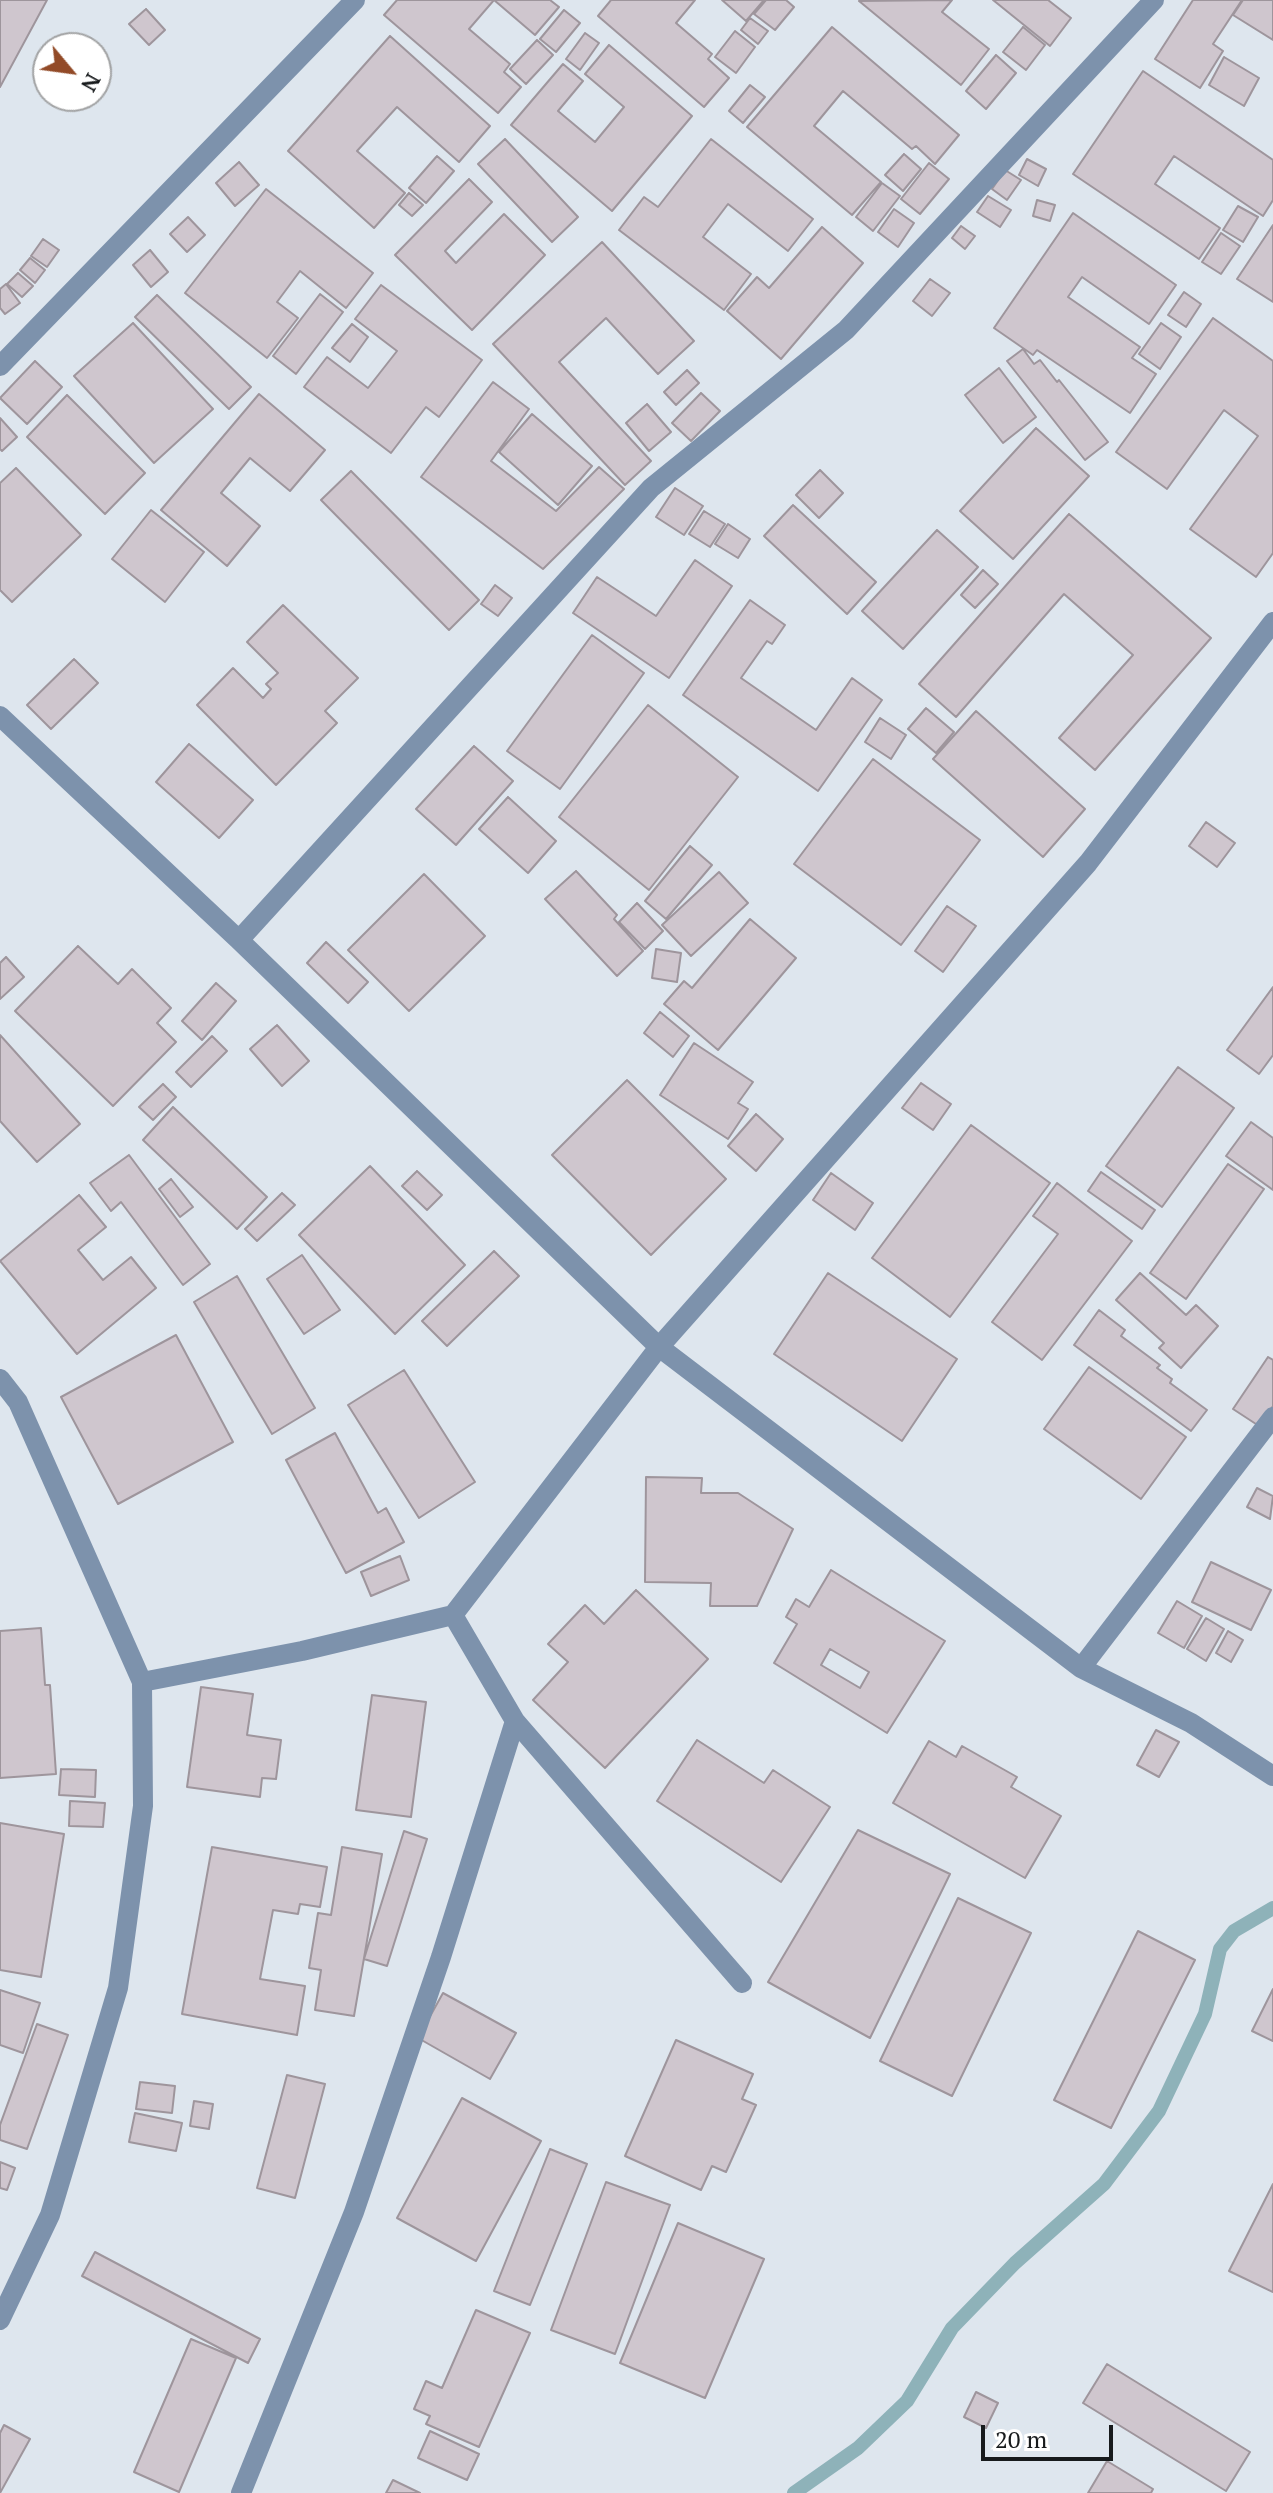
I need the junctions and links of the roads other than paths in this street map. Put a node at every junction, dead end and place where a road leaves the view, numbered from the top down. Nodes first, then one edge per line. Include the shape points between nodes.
1 (355, 0) edge
2 (1154, 0) edge
3 (0, 366) edge
4 (1273, 622) edge
5 (0, 716) edge
6 (239, 940) junction
7 (659, 1347) junction
8 (0, 1379) edge
9 (1273, 1417) edge
10 (453, 1615) junction
11 (1081, 1668) junction
12 (142, 1682) junction
13 (515, 1721) junction
14 (1273, 1776) edge
15 (742, 1983) dead end
16 (0, 2320) edge
17 (241, 2493) edge

1 - 3 street
2 - 6 street via 846,330 651,488
4 - 7 street via 1088,863
5 - 6 street
6 - 7 street
7 - 10 street
7 - 11 street
8 - 12 street via 18,1402
9 - 11 street
10 - 12 street
10 - 13 street
11 - 14 street via 1191,1723
12 - 16 street via 143,1806 118,1988 50,2215
13 - 15 street
13 - 17 street via 354,2212

